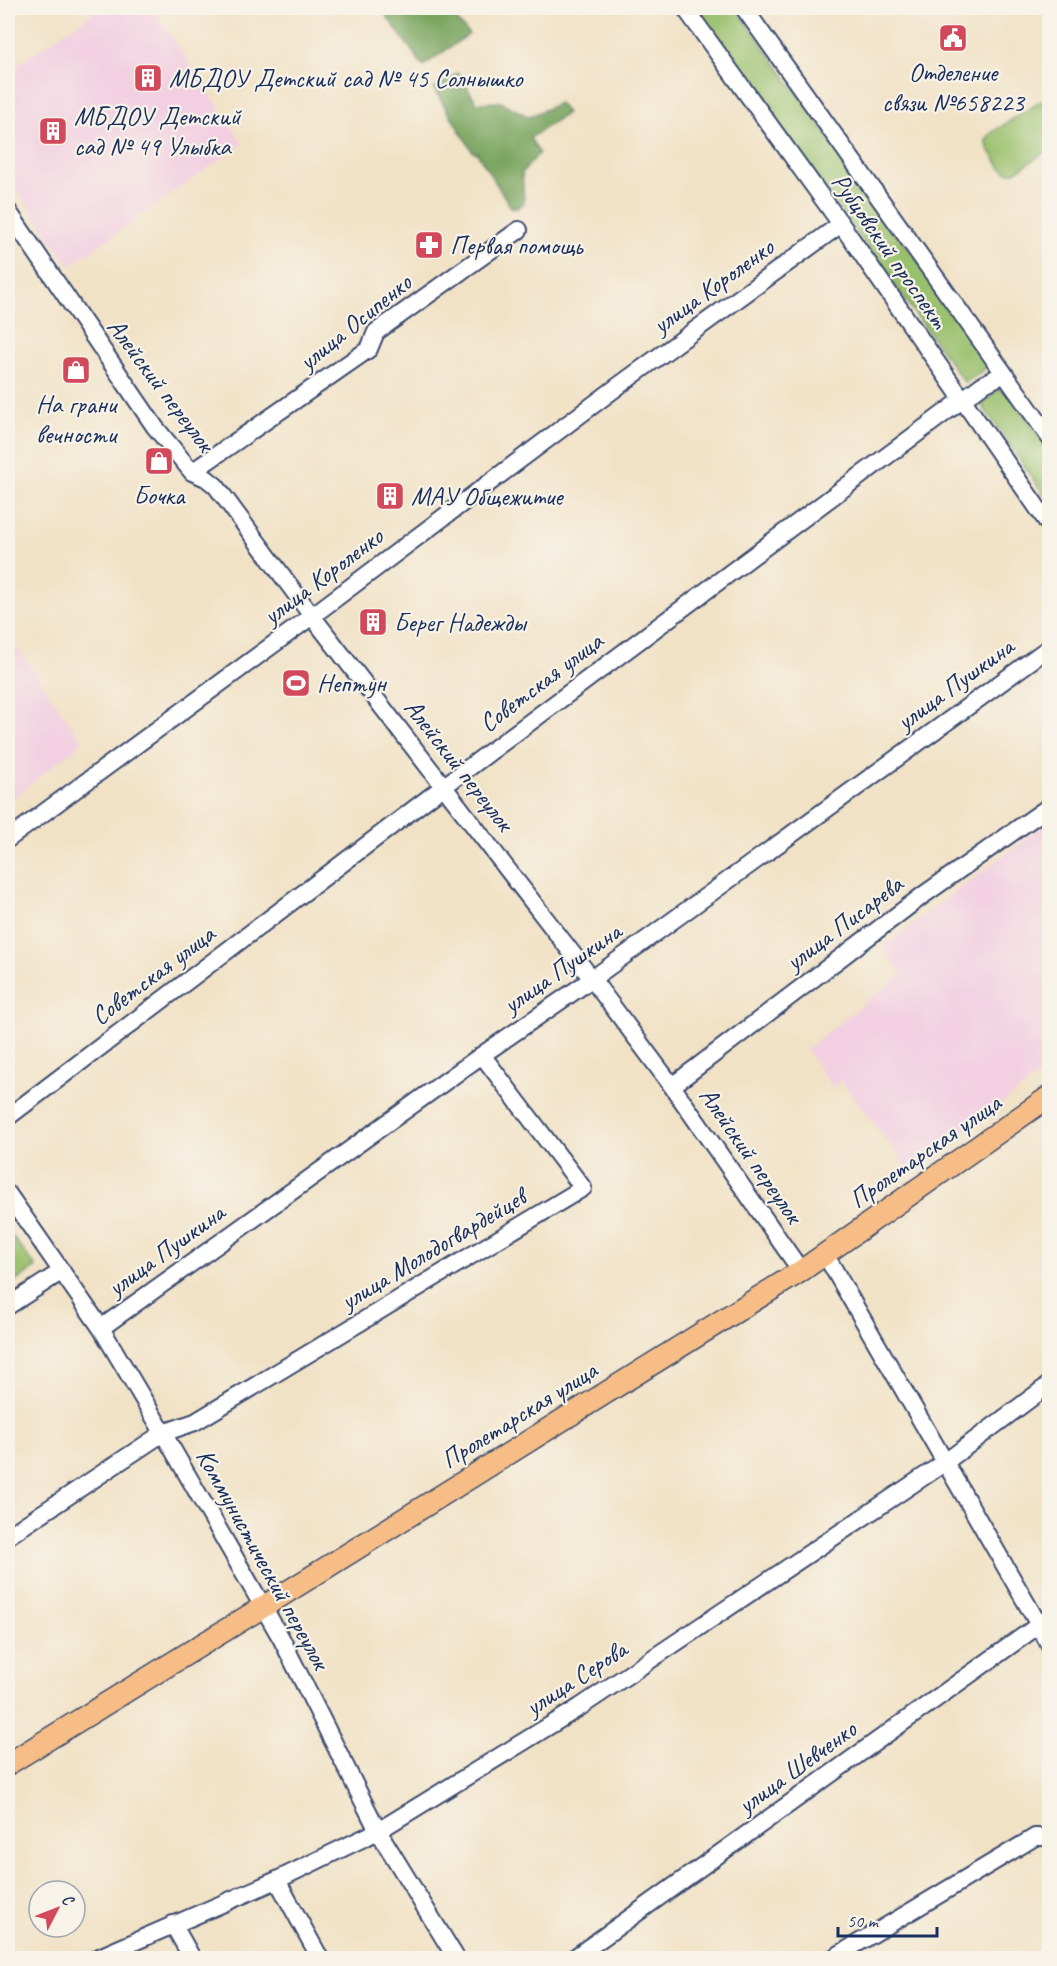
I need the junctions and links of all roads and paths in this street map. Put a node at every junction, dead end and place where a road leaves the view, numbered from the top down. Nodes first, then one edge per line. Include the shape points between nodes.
1 (685, 8) edge
2 (744, 8) edge
3 (8, 211) edge
4 (841, 224) junction
5 (519, 230) dead end
6 (1004, 374) junction
7 (963, 400) junction
8 (1050, 438) edge
9 (192, 472) junction
10 (1050, 526) edge
11 (312, 616) junction
12 (1050, 647) edge
13 (443, 787) junction
14 (1050, 806) edge
15 (8, 839) edge
16 (592, 979) junction
17 (482, 1055) junction
18 (672, 1086) junction
19 (1050, 1096) edge
20 (8, 1117) edge
21 (8, 1194) edge
22 (825, 1254) junction
23 (62, 1270) junction
24 (801, 1271) junction
25 (8, 1306) edge
26 (101, 1328) junction
27 (1050, 1384) edge
28 (163, 1433) junction
29 (944, 1462) junction
30 (8, 1536) edge
31 (263, 1607) junction
32 (1044, 1621) edge
33 (1050, 1646) edge
34 (8, 1764) edge
35 (378, 1831) junction
36 (1050, 1837) edge
37 (277, 1880) junction
38 (172, 1924) junction
39 (97, 1959) edge
40 (192, 1959) edge
41 (320, 1959) edge
42 (456, 1959) edge
43 (574, 1959) edge
44 (833, 1959) edge

1 - 4 street, Рубцовский проспект
2 - 6 street, Рубцовский проспект
3 - 9 street, Алейский переулок via 155,427
4 - 7 street, Рубцовский проспект
4 - 11 street, улица Короленко
5 - 9 street, улица Осипенко via 376,332 369,349
6 - 7 street, Советская улица
6 - 8 street, Рубцовский проспект
7 - 10 street, Рубцовский проспект
7 - 13 street, Советская улица
9 - 11 street, Алейский переулок via 216,486
11 - 13 street, Алейский переулок
11 - 15 street, улица Короленко
12 - 16 street, улица Пушкина
13 - 16 street, Алейский переулок
13 - 20 street, Советская улица
14 - 18 street, улица Писарева via 922,896
16 - 17 street, улица Пушкина
16 - 18 street, Алейский переулок
17 - 26 street, улица Пушкина
17 - 28 street, улица Молодогвардейцев via 583,1188 195,1422
18 - 24 street, Алейский переулок
19 - 22 main road, Пролетарская улица
21 - 23 street, Коммунистический переулок
22 - 24 main road, Пролетарская улица
22 - 29 street
23 - 25 street
23 - 26 street, Коммунистический переулок
24 - 31 main road, Пролетарская улица
26 - 28 street, Коммунистический переулок
27 - 29 street, улица Серова
28 - 30 street
28 - 31 street, Коммунистический переулок
29 - 32 street
29 - 35 street, улица Серова via 580,1707
31 - 34 main road, Пролетарская улица
31 - 35 street, Коммунистический переулок
32 - 33 street
32 - 43 street, улица Шевченко
35 - 37 street, улица Серова
35 - 42 street, Коммунистический переулок
36 - 44 street via 1035,1837
37 - 38 street, улица Серова
37 - 41 street
38 - 39 street, улица Серова
38 - 40 street

